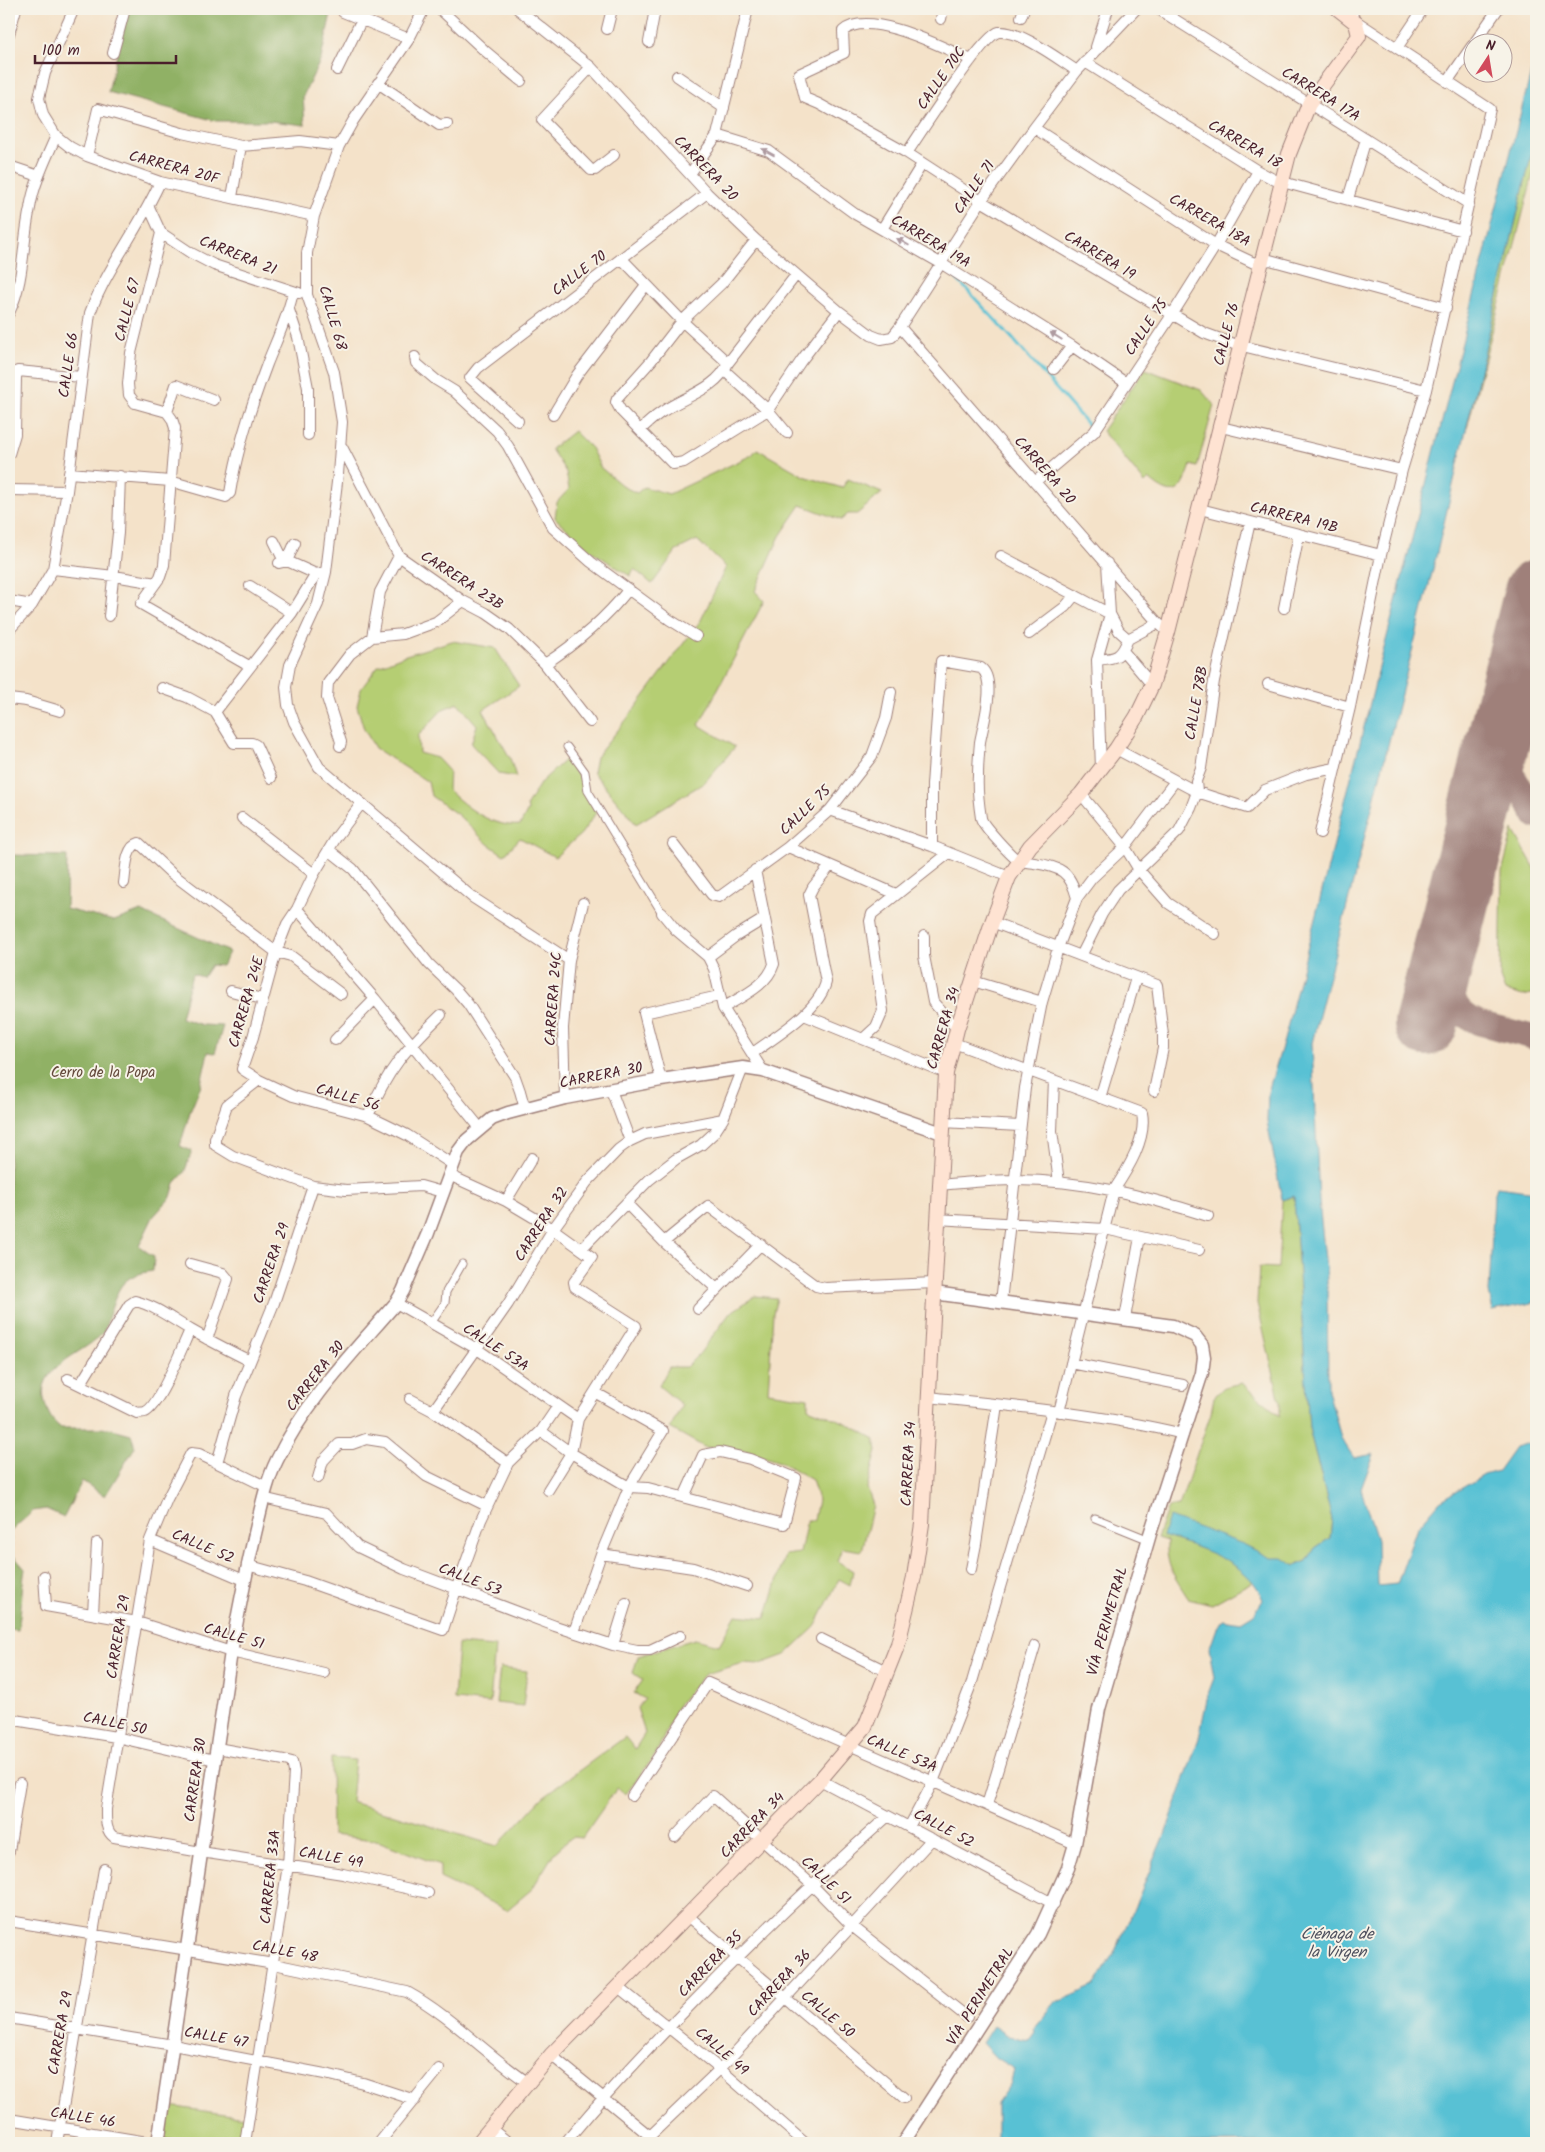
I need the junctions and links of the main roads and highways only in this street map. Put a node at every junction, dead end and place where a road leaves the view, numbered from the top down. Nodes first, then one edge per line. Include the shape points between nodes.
1 (1338, 9) edge
2 (1353, 13) edge
3 (1152, 685) joint
4 (478, 2143) edge

1 - 2 main road
2 - 3 main road, CALLE 76 via 1359,36 1309,104 1289,154 1200,509 1163,627
3 - 4 main road, CARRERA 34 via 1116,750 1081,794 1030,846 1009,877 957,1029 946,1073 942,1127 922,1524 906,1612 888,1672 865,1727 820,1780 551,2055

